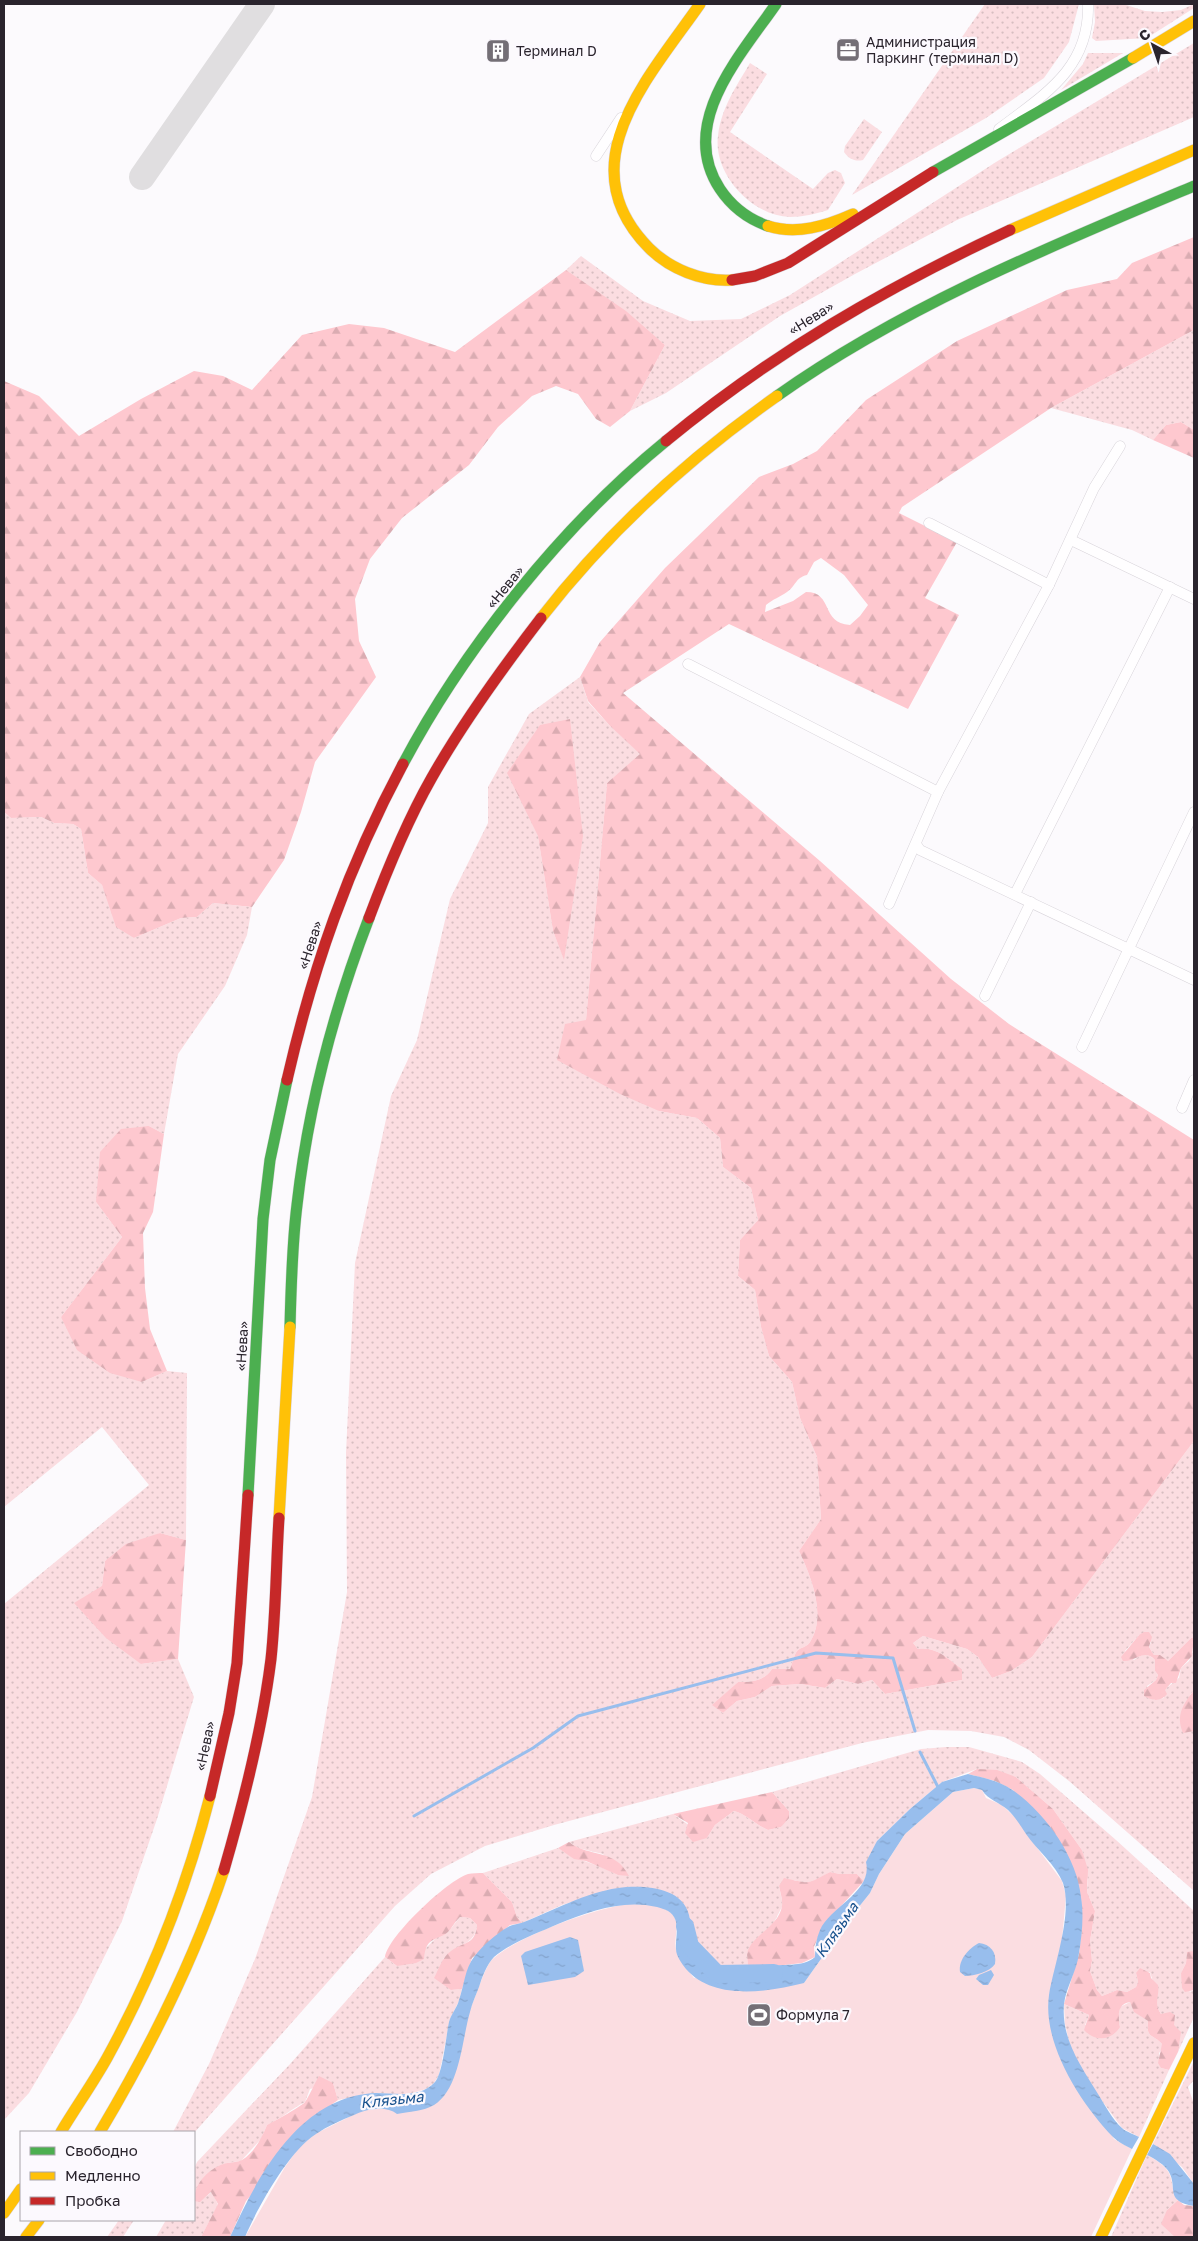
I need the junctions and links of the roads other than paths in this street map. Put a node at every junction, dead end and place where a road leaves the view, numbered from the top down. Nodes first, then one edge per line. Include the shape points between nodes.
1 (700, 4) edge
2 (776, 4) edge
3 (1088, 4) edge
4 (1194, 21) edge
5 (633, 100) junction
6 (1194, 150) edge
7 (968, 151) junction
8 (596, 156) dead end
9 (1194, 186) edge
10 (907, 188) junction
11 (1120, 446) dead end
12 (929, 523) dead end
13 (1071, 540) junction
14 (1049, 585) junction
15 (1170, 587) junction
16 (1194, 599) edge
17 (688, 664) dead end
18 (938, 792) junction
19 (1194, 812) edge
20 (916, 844) junction
21 (1015, 894) junction
22 (1031, 902) junction
23 (890, 904) dead end
24 (1128, 948) junction
25 (1194, 980) edge
26 (984, 996) dead end
27 (1082, 1048) dead end
28 (1194, 1080) edge
29 (1182, 1108) dead end
30 (1194, 2043) edge
31 (62, 2131) edge
32 (101, 2131) edge
33 (20, 2190) edge
34 (4, 2213) edge
35 (39, 2221) edge
36 (26, 2237) edge
37 (1101, 2237) edge

1 - 5 main road
2 - 10 main road via 728,73 707,121 706,159 710,173 725,197 744,216 758,223 797,230 840,220
3 - 7 street via 1085,37 1070,70 1046,93
4 - 7 main road via 1069,96
5 - 8 street
5 - 10 main road via 616,145 614,176 620,205 644,244 665,262 694,275 728,280 754,277 796,258
6 - 31 main road, «Нева» via 976,246 875,296 772,360 689,421 622,479 556,549 497,621 454,682 398,773 372,823 339,905 302,1016 278,1114 263,1214 254,1416 237,1661 219,1760 192,1858 152,1965 110,2052
7 - 10 main road
9 - 32 main road via 1000,272 891,325 792,385 709,447 647,502 579,573 480,702 430,781 368,922 332,1028 310,1122 295,1222 270,1668 251,1769 222,1875 183,1978 140,2066
11 - 13 street via 1094,488
12 - 14 street
13 - 14 street
13 - 15 street
14 - 18 street
15 - 16 street
15 - 21 street
17 - 18 street
18 - 20 street
19 - 24 street
20 - 21 street via 920,850
20 - 23 street
21 - 22 street
22 - 24 street
22 - 26 street
24 - 25 street
24 - 27 street
28 - 29 street
30 - 37 main road
33 - 34 main road
35 - 36 main road

